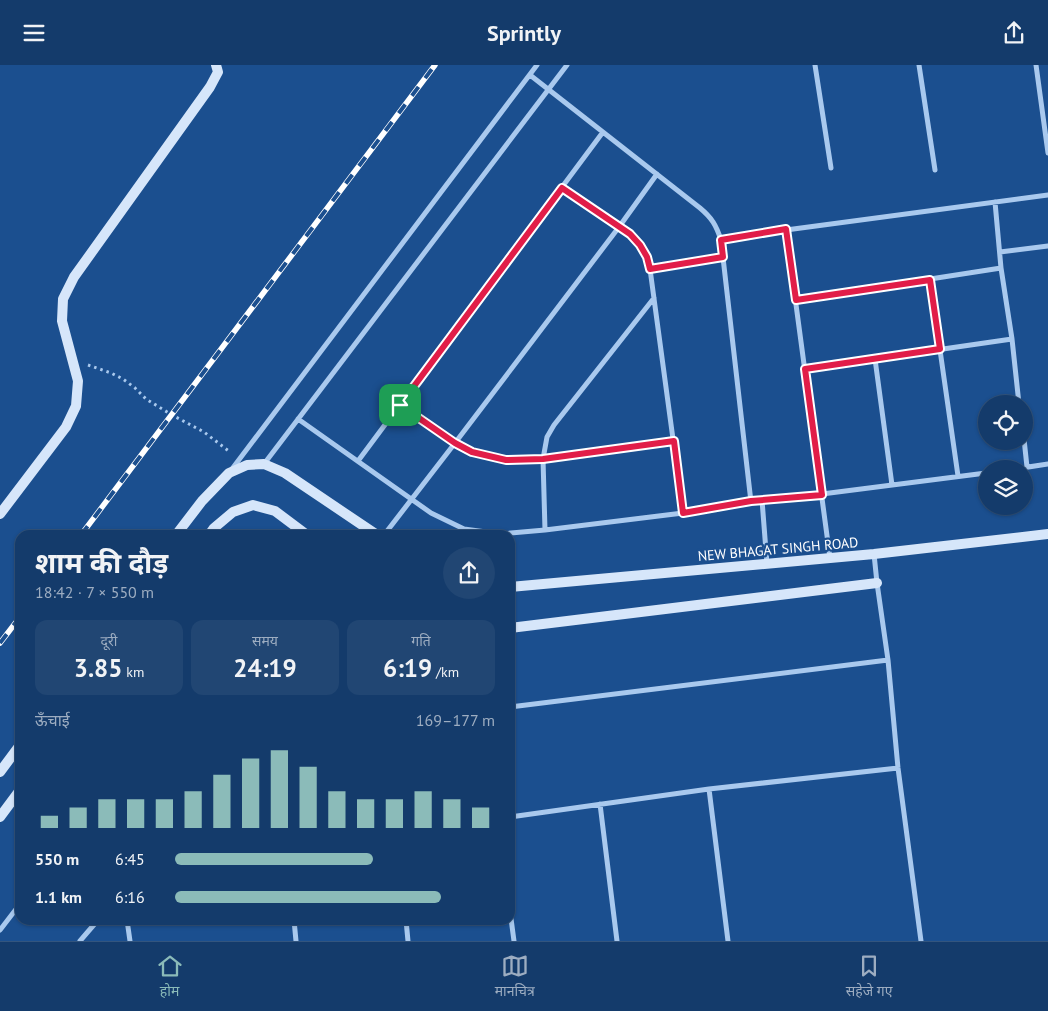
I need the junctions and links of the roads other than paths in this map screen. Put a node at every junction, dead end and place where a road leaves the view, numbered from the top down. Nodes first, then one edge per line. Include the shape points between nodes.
1 (537, 65) edge
2 (567, 65) edge
3 (815, 65) edge
4 (919, 65) edge
5 (1036, 65) edge
6 (219, 67) edge
7 (530, 75) junction
8 (548, 89) junction
9 (603, 132) junction
10 (1048, 153) edge
11 (831, 168) dead end
12 (935, 171) dead end
13 (657, 174) junction
14 (562, 188) junction
15 (1048, 195) edge
16 (995, 202) junction
17 (619, 227) junction
18 (786, 229) junction
19 (721, 240) junction
20 (1048, 246) edge
21 (1000, 253) junction
22 (723, 257) junction
23 (650, 269) junction
24 (1001, 269) junction
25 (930, 280) junction
26 (654, 298) junction
27 (796, 300) junction
28 (1012, 339) junction
29 (940, 349) junction
30 (875, 359) junction
31 (805, 369) junction
32 (1019, 395) edge
33 (400, 405) junction
34 (298, 419) junction
35 (674, 441) junction
36 (455, 443) junction
37 (543, 459) junction
38 (358, 461) junction
39 (264, 463) junction
40 (1048, 464) edge
41 (1033, 466) edge
42 (229, 473) junction
43 (978, 474) edge
44 (958, 476) junction
45 (892, 485) junction
46 (822, 495) junction
47 (412, 500) junction
48 (762, 500) junction
49 (751, 501) junction
50 (683, 513) junction
51 (0, 514) edge
52 (180, 530) edge
53 (213, 530) edge
54 (300, 530) edge
55 (370, 530) edge
56 (388, 530) edge
57 (471, 530) edge
58 (545, 530) junction
59 (515, 533) edge
60 (1048, 535) edge
61 (874, 554) junction
62 (830, 558) junction
63 (767, 564) junction
64 (877, 583) junction
65 (515, 587) edge
66 (515, 627) edge
67 (888, 660) junction
68 (515, 706) edge
69 (15, 752) edge
70 (898, 768) junction
71 (0, 772) edge
72 (709, 789) junction
73 (15, 797) edge
74 (600, 804) junction
75 (515, 816) edge
76 (0, 817) edge
77 (15, 910) edge
78 (94, 925) edge
79 (128, 925) edge
80 (294, 925) edge
81 (406, 925) edge
82 (512, 925) edge
83 (0, 930) edge
84 (80, 941) edge
85 (130, 941) edge
86 (296, 941) edge
87 (408, 941) edge
88 (514, 941) edge
89 (617, 941) edge
90 (728, 941) edge
91 (921, 941) edge

1 - 7 street
2 - 8 street
3 - 11 street
4 - 12 street
5 - 10 street
6 - 51 street via 210,87 74,277 63,299 62,321 78,381 76,406 66,427
7 - 8 street
7 - 42 street
8 - 9 street
8 - 34 street
9 - 13 street
9 - 14 street
13 - 17 street
13 - 19 street via 710,217
14 - 17 street
14 - 33 street
15 - 16 street
16 - 18 street
16 - 21 street
17 - 23 street via 640,245
17 - 36 street
18 - 19 street
18 - 27 street
19 - 22 street
20 - 21 street
21 - 24 street
22 - 23 street
22 - 49 street
23 - 26 street
24 - 25 street
24 - 28 street
25 - 27 street
25 - 29 street
26 - 35 street
26 - 37 street via 554,425
27 - 31 street
28 - 29 street
28 - 32 street
29 - 30 street
29 - 44 street
30 - 31 street
30 - 45 street
31 - 46 street
33 - 36 street
33 - 38 street
34 - 38 street
34 - 39 street
35 - 37 street
35 - 50 street
36 - 37 street via 472,452 506,460
36 - 47 street
37 - 58 street
38 - 47 street
39 - 42 street via 247,465
39 - 55 street via 285,473
40 - 41 street
42 - 52 street
43 - 44 street
44 - 45 street
45 - 46 street
46 - 48 street
46 - 62 street
47 - 56 street
47 - 57 street via 431,513
48 - 49 street
48 - 63 street
49 - 50 street
50 - 58 street
53 - 54 street via 233,512 253,505 275,511
58 - 59 street
60 - 61 street, NEW BHAGAT SINGH ROAD
61 - 62 street, NEW BHAGAT SINGH ROAD
61 - 64 street
62 - 63 street, NEW BHAGAT SINGH ROAD
63 - 65 street, NEW BHAGAT SINGH ROAD
64 - 66 street
64 - 67 street
67 - 68 street
67 - 70 street
69 - 71 street
70 - 72 street
70 - 91 street
72 - 74 street
72 - 90 street
73 - 76 street
74 - 75 street
74 - 89 street
77 - 83 street
78 - 84 street
79 - 85 street
80 - 86 street
81 - 87 street
82 - 88 street

